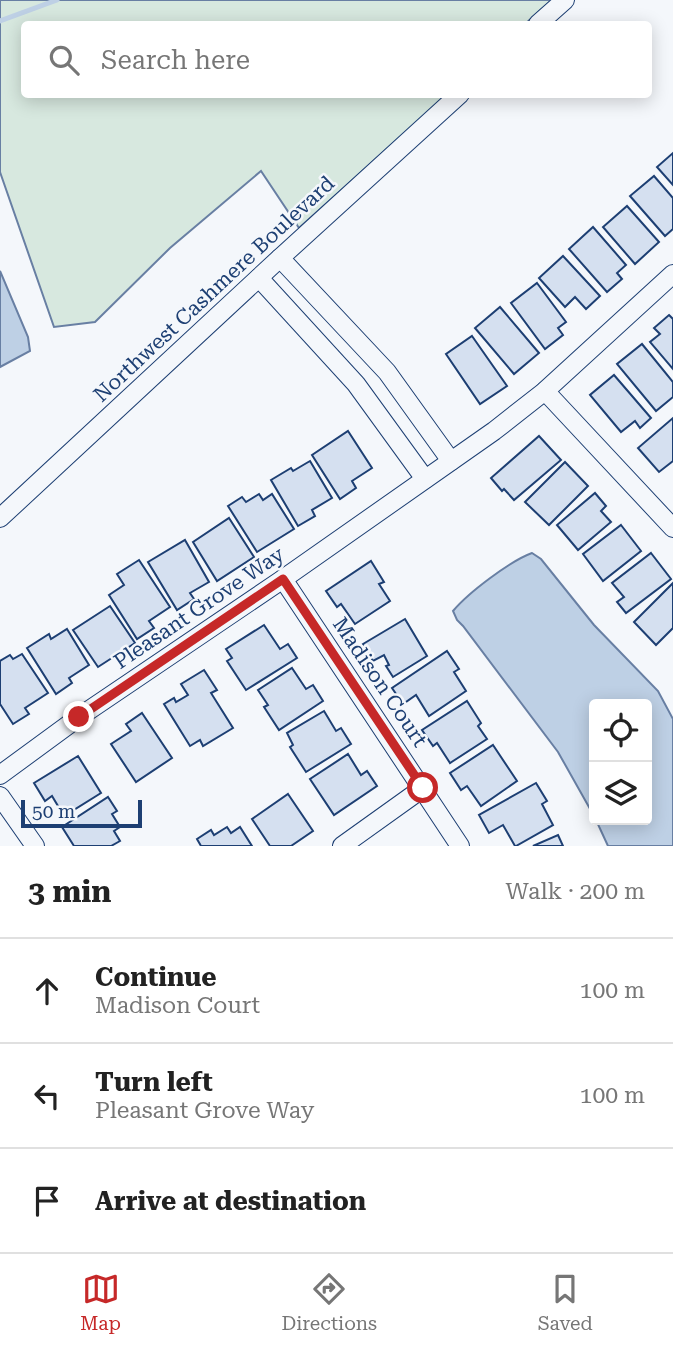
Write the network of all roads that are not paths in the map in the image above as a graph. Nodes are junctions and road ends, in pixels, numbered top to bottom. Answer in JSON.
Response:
{"nodes":[{"id":1,"x":565,"y":0,"type":"edge"},
{"id":2,"x":541,"y":21,"type":"edge"},
{"id":3,"x":456,"y":98,"type":"edge"},
{"id":4,"x":280,"y":258,"type":"junction"},
{"id":5,"x":673,"y":274,"type":"edge"},
{"id":6,"x":258,"y":278,"type":"junction"},
{"id":7,"x":357,"y":339,"type":"junction"},
{"id":8,"x":335,"y":361,"type":"junction"},
{"id":9,"x":545,"y":390,"type":"junction"},
{"id":10,"x":451,"y":461,"type":"junction"},
{"id":11,"x":425,"y":479,"type":"junction"},
{"id":12,"x":0,"y":518,"type":"edge"},
{"id":13,"x":673,"y":528,"type":"edge"},
{"id":14,"x":283,"y":579,"type":"junction"},
{"id":15,"x":0,"y":775,"type":"edge"},
{"id":16,"x":423,"y":788,"type":"junction"},
{"id":17,"x":0,"y":796,"type":"edge"},
{"id":18,"x":35,"y":846,"type":"edge"},
{"id":19,"x":342,"y":846,"type":"edge"},
{"id":20,"x":460,"y":846,"type":"edge"}],
"edges":[{"from":1,"to":2,"type":"street"},
{"from":3,"to":4,"type":"street","name":"Northwest Cashmere Boulevard"},
{"from":4,"to":6,"type":"street","name":"Northwest Cashmere Boulevard"},
{"from":4,"to":7,"type":"street"},
{"from":5,"to":9,"type":"street","name":"Pleasant Grove Way"},
{"from":6,"to":8,"type":"street"},
{"from":6,"to":12,"type":"street","name":"Northwest Cashmere Boulevard"},
{"from":7,"to":8,"type":"street"},
{"from":7,"to":10,"type":"street"},
{"from":8,"to":11,"type":"street"},
{"from":9,"to":10,"type":"street","name":"Pleasant Grove Way"},
{"from":9,"to":13,"type":"street"},
{"from":10,"to":11,"type":"street","name":"Pleasant Grove Way"},
{"from":11,"to":14,"type":"street","name":"Pleasant Grove Way"},
{"from":14,"to":15,"type":"street","name":"Pleasant Grove Way"},
{"from":14,"to":16,"type":"street","name":"Madison Court"},
{"from":16,"to":19,"type":"street"},
{"from":16,"to":20,"type":"street","name":"Madison Court"},
{"from":17,"to":18,"type":"street"}]}
